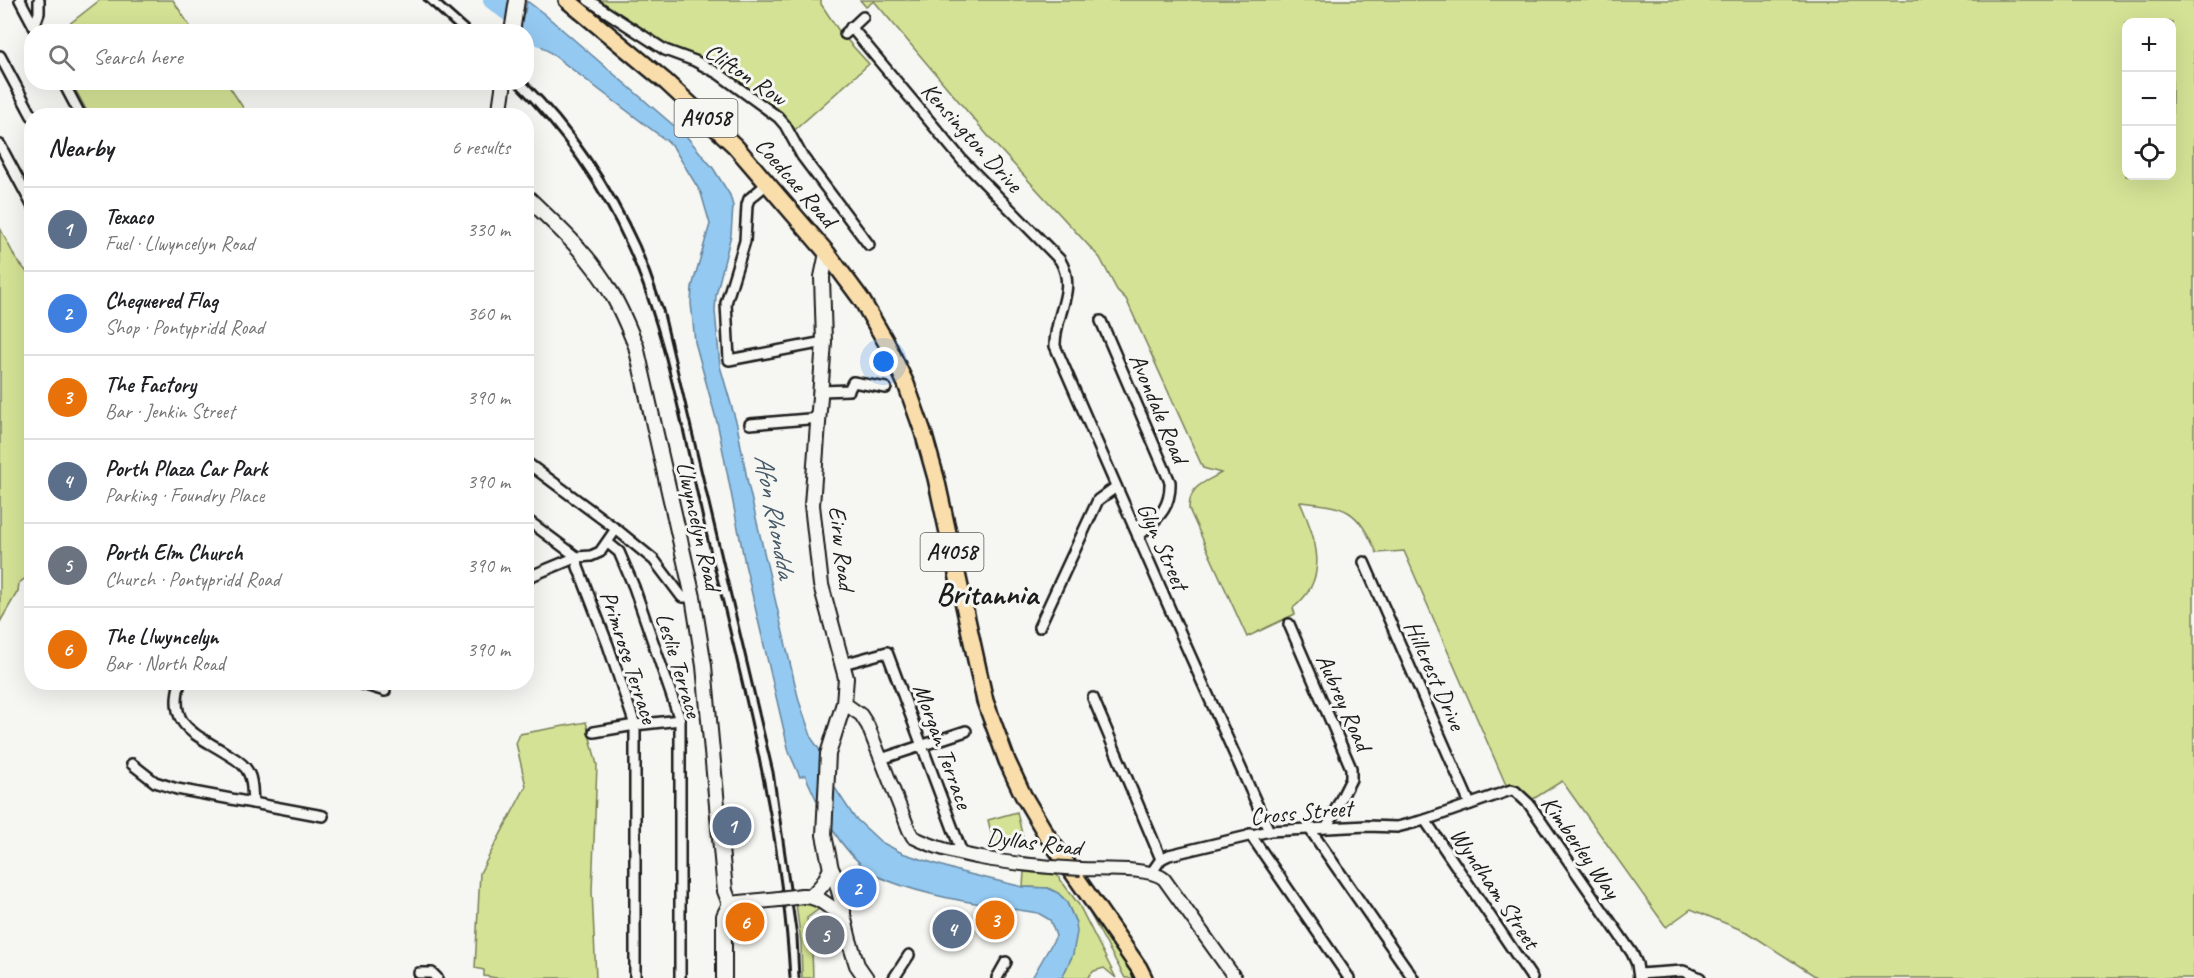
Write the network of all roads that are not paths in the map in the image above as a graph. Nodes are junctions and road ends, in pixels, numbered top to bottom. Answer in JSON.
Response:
{"nodes":[{"id":1,"x":20,"y":0,"type":"edge"},
{"id":2,"x":39,"y":0,"type":"edge"},
{"id":3,"x":517,"y":0,"type":"edge"},
{"id":4,"x":567,"y":0,"type":"edge"},
{"id":5,"x":588,"y":0,"type":"edge"},
{"id":6,"x":863,"y":17,"type":"dead end"},
{"id":7,"x":32,"y":24,"type":"edge"},
{"id":8,"x":36,"y":24,"type":"edge"},
{"id":9,"x":513,"y":24,"type":"edge"},
{"id":10,"x":0,"y":56,"type":"edge"},
{"id":11,"x":67,"y":90,"type":"edge"},
{"id":12,"x":503,"y":90,"type":"edge"},
{"id":13,"x":28,"y":108,"type":"edge"},
{"id":14,"x":77,"y":108,"type":"edge"},
{"id":15,"x":500,"y":108,"type":"edge"},
{"id":16,"x":0,"y":145,"type":"edge"},
{"id":17,"x":767,"y":184,"type":"junction"},
{"id":18,"x":24,"y":189,"type":"edge"},
{"id":19,"x":534,"y":204,"type":"edge"},
{"id":20,"x":869,"y":245,"type":"dead end"},
{"id":21,"x":827,"y":253,"type":"junction"},
{"id":22,"x":1066,"y":271,"type":"joint"},
{"id":23,"x":1101,"y":321,"type":"dead end"},
{"id":24,"x":824,"y":342,"type":"junction"},
{"id":25,"x":886,"y":388,"type":"dead end"},
{"id":26,"x":822,"y":392,"type":"junction"},
{"id":27,"x":820,"y":418,"type":"junction"},
{"id":28,"x":750,"y":424,"type":"dead end"},
{"id":29,"x":534,"y":468,"type":"edge"},
{"id":30,"x":1116,"y":487,"type":"junction"},
{"id":31,"x":534,"y":525,"type":"edge"},
{"id":32,"x":616,"y":529,"type":"junction"},
{"id":33,"x":1138,"y":537,"type":"junction"},
{"id":34,"x":608,"y":543,"type":"junction"},
{"id":35,"x":576,"y":557,"type":"junction"},
{"id":36,"x":1364,"y":562,"type":"dead end"},
{"id":37,"x":534,"y":575,"type":"edge"},
{"id":38,"x":693,"y":597,"type":"junction"},
{"id":39,"x":1289,"y":624,"type":"dead end"},
{"id":40,"x":1039,"y":627,"type":"dead end"},
{"id":41,"x":843,"y":664,"type":"junction"},
{"id":42,"x":178,"y":690,"type":"edge"},
{"id":43,"x":382,"y":690,"type":"edge"},
{"id":44,"x":385,"y":691,"type":"dead end"},
{"id":45,"x":1093,"y":698,"type":"dead end"},
{"id":46,"x":844,"y":703,"type":"junction"},
{"id":47,"x":680,"y":720,"type":"junction"},
{"id":48,"x":635,"y":725,"type":"junction"},
{"id":49,"x":966,"y":731,"type":"dead end"},
{"id":50,"x":594,"y":732,"type":"dead end"},
{"id":51,"x":922,"y":745,"type":"junction"},
{"id":52,"x":881,"y":759,"type":"junction"},
{"id":53,"x":132,"y":764,"type":"dead end"},
{"id":54,"x":253,"y":802,"type":"junction"},
{"id":55,"x":1470,"y":804,"type":"junction"},
{"id":56,"x":323,"y":816,"type":"dead end"},
{"id":57,"x":1425,"y":820,"type":"junction"},
{"id":58,"x":1328,"y":827,"type":"junction"},
{"id":59,"x":1309,"y":828,"type":"junction"},
{"id":60,"x":1269,"y":831,"type":"junction"},
{"id":61,"x":1250,"y":834,"type":"junction"},
{"id":62,"x":962,"y":853,"type":"junction"},
{"id":63,"x":1161,"y":860,"type":"junction"},
{"id":64,"x":831,"y":869,"type":"junction"},
{"id":65,"x":1152,"y":872,"type":"junction"},
{"id":66,"x":807,"y":896,"type":"junction"},
{"id":67,"x":730,"y":904,"type":"junction"},
{"id":68,"x":843,"y":915,"type":"junction"},
{"id":69,"x":909,"y":956,"type":"dead end"},
{"id":70,"x":1006,"y":962,"type":"dead end"},
{"id":71,"x":420,"y":973,"type":"dead end"},
{"id":72,"x":1639,"y":976,"type":"edge"},
{"id":73,"x":437,"y":978,"type":"edge"},
{"id":74,"x":635,"y":978,"type":"edge"},
{"id":75,"x":680,"y":978,"type":"edge"},
{"id":76,"x":724,"y":978,"type":"edge"},
{"id":77,"x":866,"y":978,"type":"edge"},
{"id":78,"x":894,"y":978,"type":"edge"},
{"id":79,"x":997,"y":978,"type":"edge"},
{"id":80,"x":1144,"y":978,"type":"edge"},
{"id":81,"x":1235,"y":978,"type":"edge"},
{"id":82,"x":1349,"y":978,"type":"edge"},
{"id":83,"x":1413,"y":978,"type":"edge"},
{"id":84,"x":1532,"y":978,"type":"edge"},
{"id":85,"x":1700,"y":978,"type":"edge"}],
"edges":[{"from":1,"to":7,"type":"street"},
{"from":2,"to":8,"type":"street"},
{"from":3,"to":9,"type":"main road"},
{"from":4,"to":17,"type":"main road","name":"Coedcae Road","number":"A4058"},
{"from":5,"to":20,"type":"street","name":"Clifton Row"},
{"from":6,"to":22,"type":"street","name":"Kensington Drive"},
{"from":10,"to":13,"type":"street"},
{"from":11,"to":14,"type":"street"},
{"from":12,"to":15,"type":"main road"},
{"from":16,"to":18,"type":"street"},
{"from":17,"to":21,"type":"main road","name":"Coedcae Road","number":"A4058"},
{"from":17,"to":24,"type":"street"},
{"from":19,"to":38,"type":"main road","name":"Llwyncelyn Road"},
{"from":21,"to":24,"type":"main road","name":"Eirw Road"},
{"from":21,"to":80,"type":"main road","number":"A4058"},
{"from":22,"to":30,"type":"street","name":"Glyn Street"},
{"from":23,"to":33,"type":"street","name":"Avondale Road"},
{"from":24,"to":26,"type":"main road","name":"Eirw Road"},
{"from":25,"to":26,"type":"street"},
{"from":26,"to":27,"type":"main road","name":"Eirw Road"},
{"from":27,"to":28,"type":"street"},
{"from":27,"to":41,"type":"main road","name":"Eirw Road"},
{"from":29,"to":32,"type":"street"},
{"from":30,"to":33,"type":"street","name":"Glyn Street"},
{"from":30,"to":40,"type":"street"},
{"from":31,"to":35,"type":"street"},
{"from":32,"to":34,"type":"street"},
{"from":32,"to":38,"type":"street"},
{"from":33,"to":60,"type":"street","name":"Glyn Street"},
{"from":34,"to":35,"type":"street"},
{"from":34,"to":47,"type":"street","name":"Leslie Terrace"},
{"from":35,"to":37,"type":"street"},
{"from":35,"to":48,"type":"street","name":"Primrose Terrace"},
{"from":36,"to":55,"type":"street","name":"Hillcrest Drive"},
{"from":38,"to":67,"type":"main road","name":"Llwyncelyn Road"},
{"from":39,"to":58,"type":"street","name":"Aubrey Road"},
{"from":41,"to":46,"type":"main road","name":"Eirw Road"},
{"from":41,"to":51,"type":"street","name":"Morgan Terrace"},
{"from":42,"to":54,"type":"street"},
{"from":43,"to":44,"type":"street"},
{"from":45,"to":63,"type":"street"},
{"from":46,"to":52,"type":"street"},
{"from":46,"to":64,"type":"main road","name":"Eirw Road"},
{"from":47,"to":48,"type":"street"},
{"from":47,"to":75,"type":"street","name":"Leslie Terrace"},
{"from":48,"to":50,"type":"street"},
{"from":48,"to":74,"type":"street","name":"Primrose Terrace"},
{"from":49,"to":51,"type":"street"},
{"from":51,"to":52,"type":"street"},
{"from":51,"to":62,"type":"street","name":"Morgan Terrace"},
{"from":52,"to":62,"type":"street","name":"Dyllas Road"},
{"from":53,"to":54,"type":"street"},
{"from":54,"to":56,"type":"street"},
{"from":55,"to":57,"type":"street","name":"Kimberley Way"},
{"from":55,"to":72,"type":"street","name":"Kimberley Way"},
{"from":57,"to":58,"type":"street","name":"Cross Street"},
{"from":57,"to":84,"type":"street","name":"Wyndham Street"},
{"from":58,"to":59,"type":"street","name":"Cross Street"},
{"from":59,"to":60,"type":"street","name":"Cross Street"},
{"from":59,"to":83,"type":"street"},
{"from":60,"to":61,"type":"street","name":"Cross Street"},
{"from":61,"to":63,"type":"street","name":"Cross Street"},
{"from":61,"to":82,"type":"street"},
{"from":62,"to":65,"type":"street","name":"Dyllas Road","bridge":true},
{"from":63,"to":65,"type":"street"},
{"from":64,"to":66,"type":"main road"},
{"from":64,"to":68,"type":"main road","name":"Eirw Road"},
{"from":65,"to":81,"type":"street"},
{"from":66,"to":67,"type":"main road","bridge":true},
{"from":66,"to":68,"type":"main road"},
{"from":67,"to":76,"type":"main road"},
{"from":68,"to":77,"type":"main road","name":"Eirw Road"},
{"from":69,"to":78,"type":"street"},
{"from":70,"to":79,"type":"street"},
{"from":71,"to":73,"type":"street"},
{"from":72,"to":85,"type":"street"}]}
